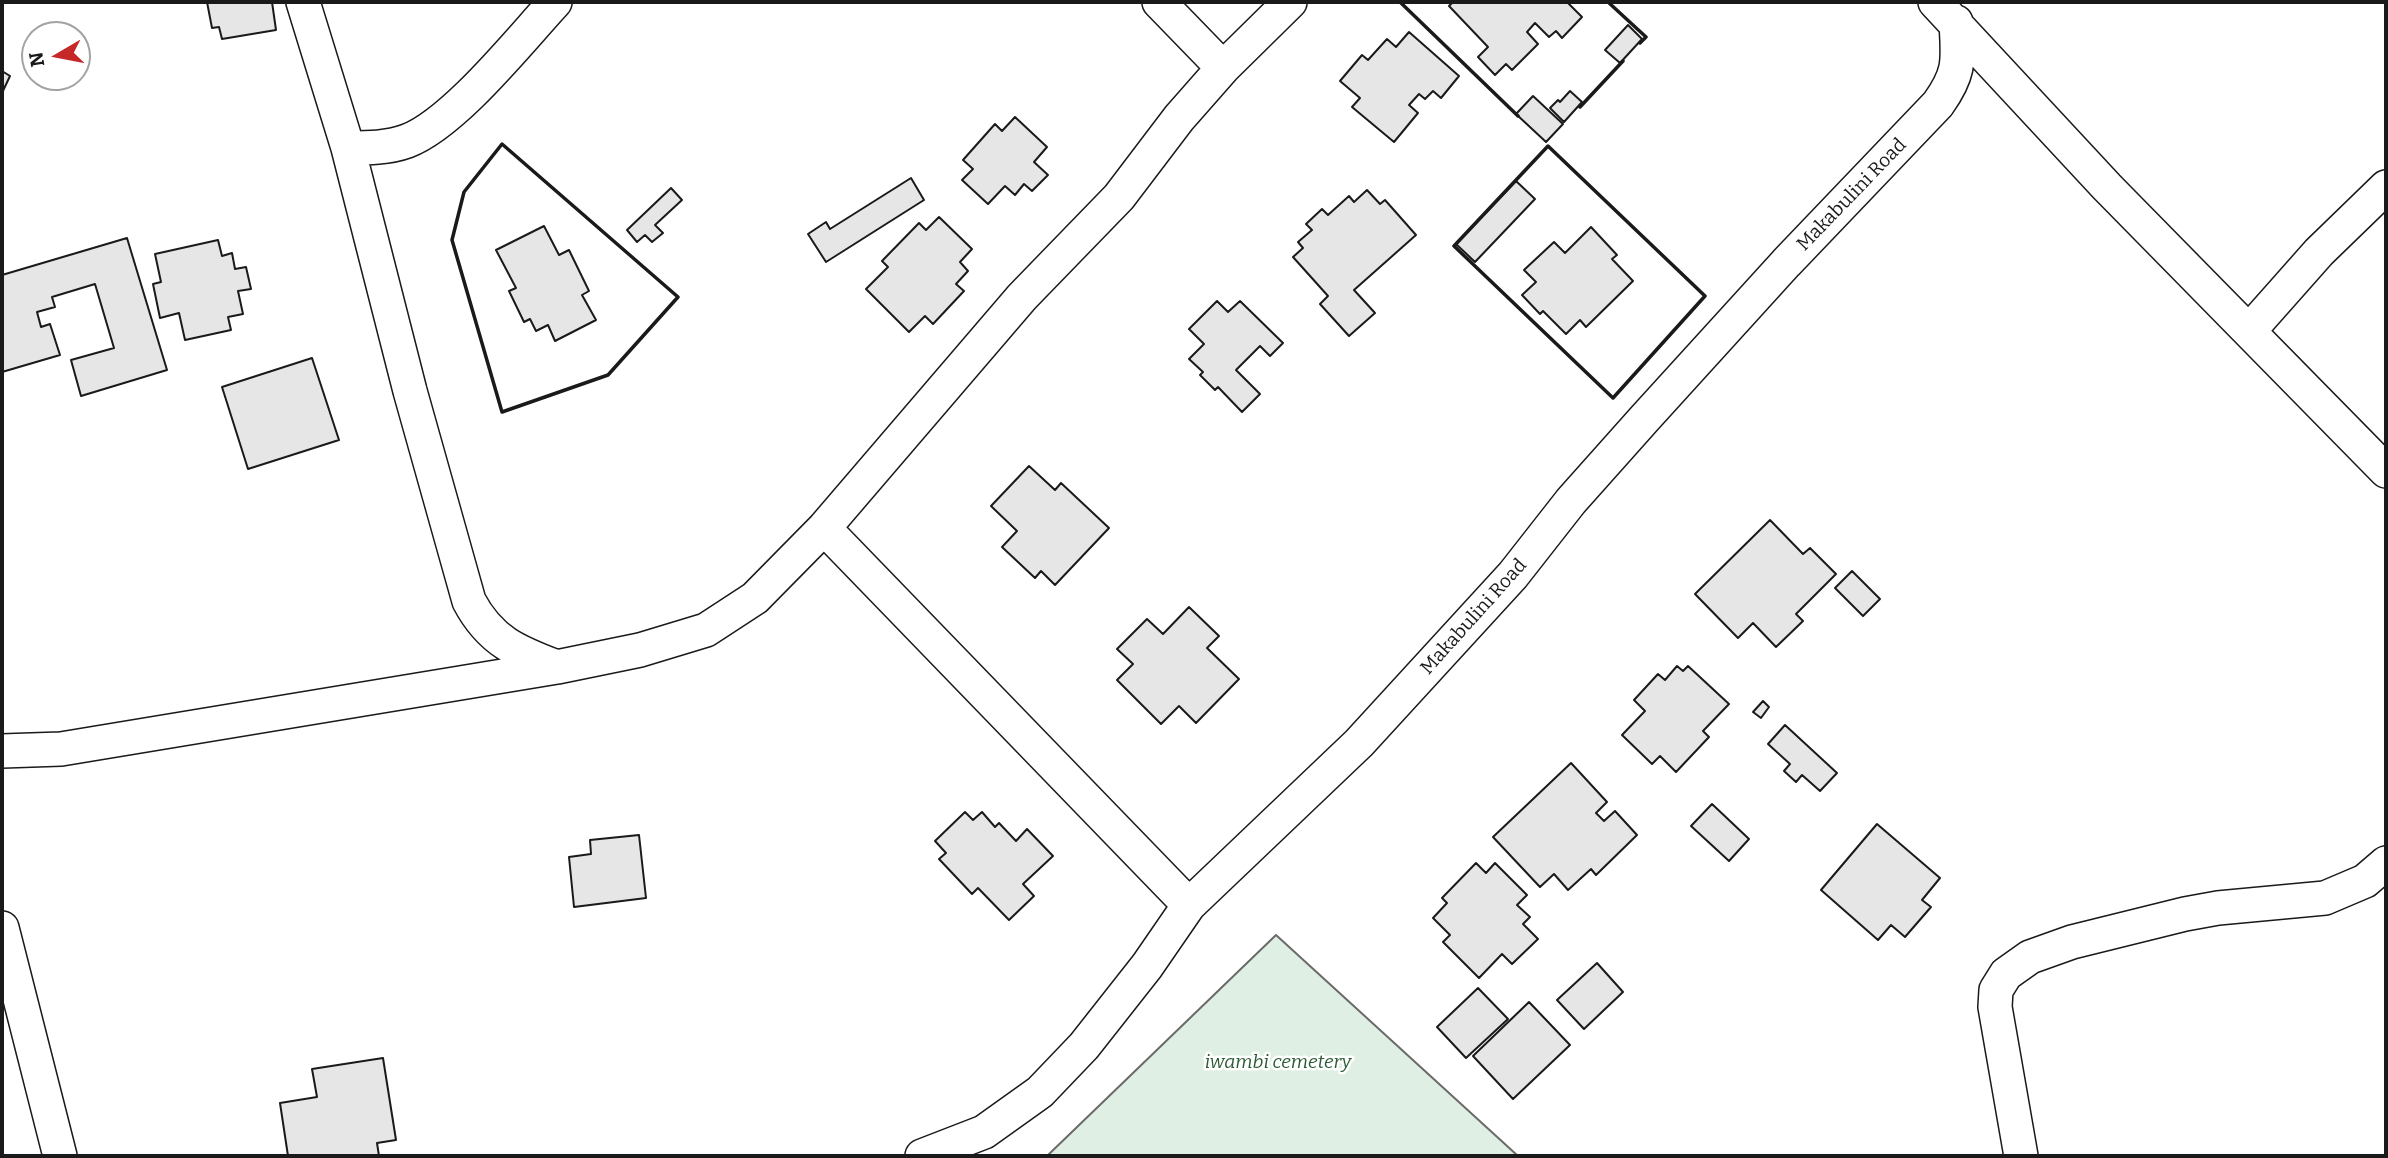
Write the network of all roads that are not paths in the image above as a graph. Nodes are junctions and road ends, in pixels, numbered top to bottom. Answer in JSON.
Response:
{"nodes":[{"id":1,"x":303,"y":2,"type":"edge"},
{"id":2,"x":555,"y":2,"type":"edge"},
{"id":3,"x":1159,"y":2,"type":"edge"},
{"id":4,"x":1290,"y":2,"type":"edge"},
{"id":5,"x":1945,"y":12,"type":"edge"},
{"id":6,"x":1223,"y":68,"type":"junction"},
{"id":7,"x":348,"y":148,"type":"junction"},
{"id":8,"x":2386,"y":187,"type":"edge"},
{"id":9,"x":2249,"y":331,"type":"junction"},
{"id":10,"x":2386,"y":471,"type":"edge"},
{"id":11,"x":824,"y":528,"type":"junction"},
{"id":12,"x":557,"y":667,"type":"junction"},
{"id":13,"x":2,"y":751,"type":"edge"},
{"id":14,"x":2386,"y":863,"type":"edge"},
{"id":15,"x":1189,"y":905,"type":"junction"},
{"id":16,"x":2,"y":928,"type":"edge"},
{"id":17,"x":60,"y":1156,"type":"edge"},
{"id":18,"x":922,"y":1156,"type":"edge"},
{"id":19,"x":2021,"y":1156,"type":"edge"}],
"edges":[{"from":1,"to":7,"type":"street"},
{"from":2,"to":7,"type":"street"},
{"from":3,"to":6,"type":"street"},
{"from":4,"to":6,"type":"street"},
{"from":5,"to":9,"type":"street"},
{"from":5,"to":15,"type":"street","name":"Makabulini Road"},
{"from":6,"to":11,"type":"street"},
{"from":7,"to":12,"type":"street"},
{"from":8,"to":9,"type":"street"},
{"from":9,"to":10,"type":"street"},
{"from":11,"to":12,"type":"street"},
{"from":11,"to":15,"type":"street"},
{"from":12,"to":13,"type":"street"},
{"from":14,"to":19,"type":"street"},
{"from":15,"to":18,"type":"street","name":"Makabulini Road"},
{"from":16,"to":17,"type":"street"}]}
